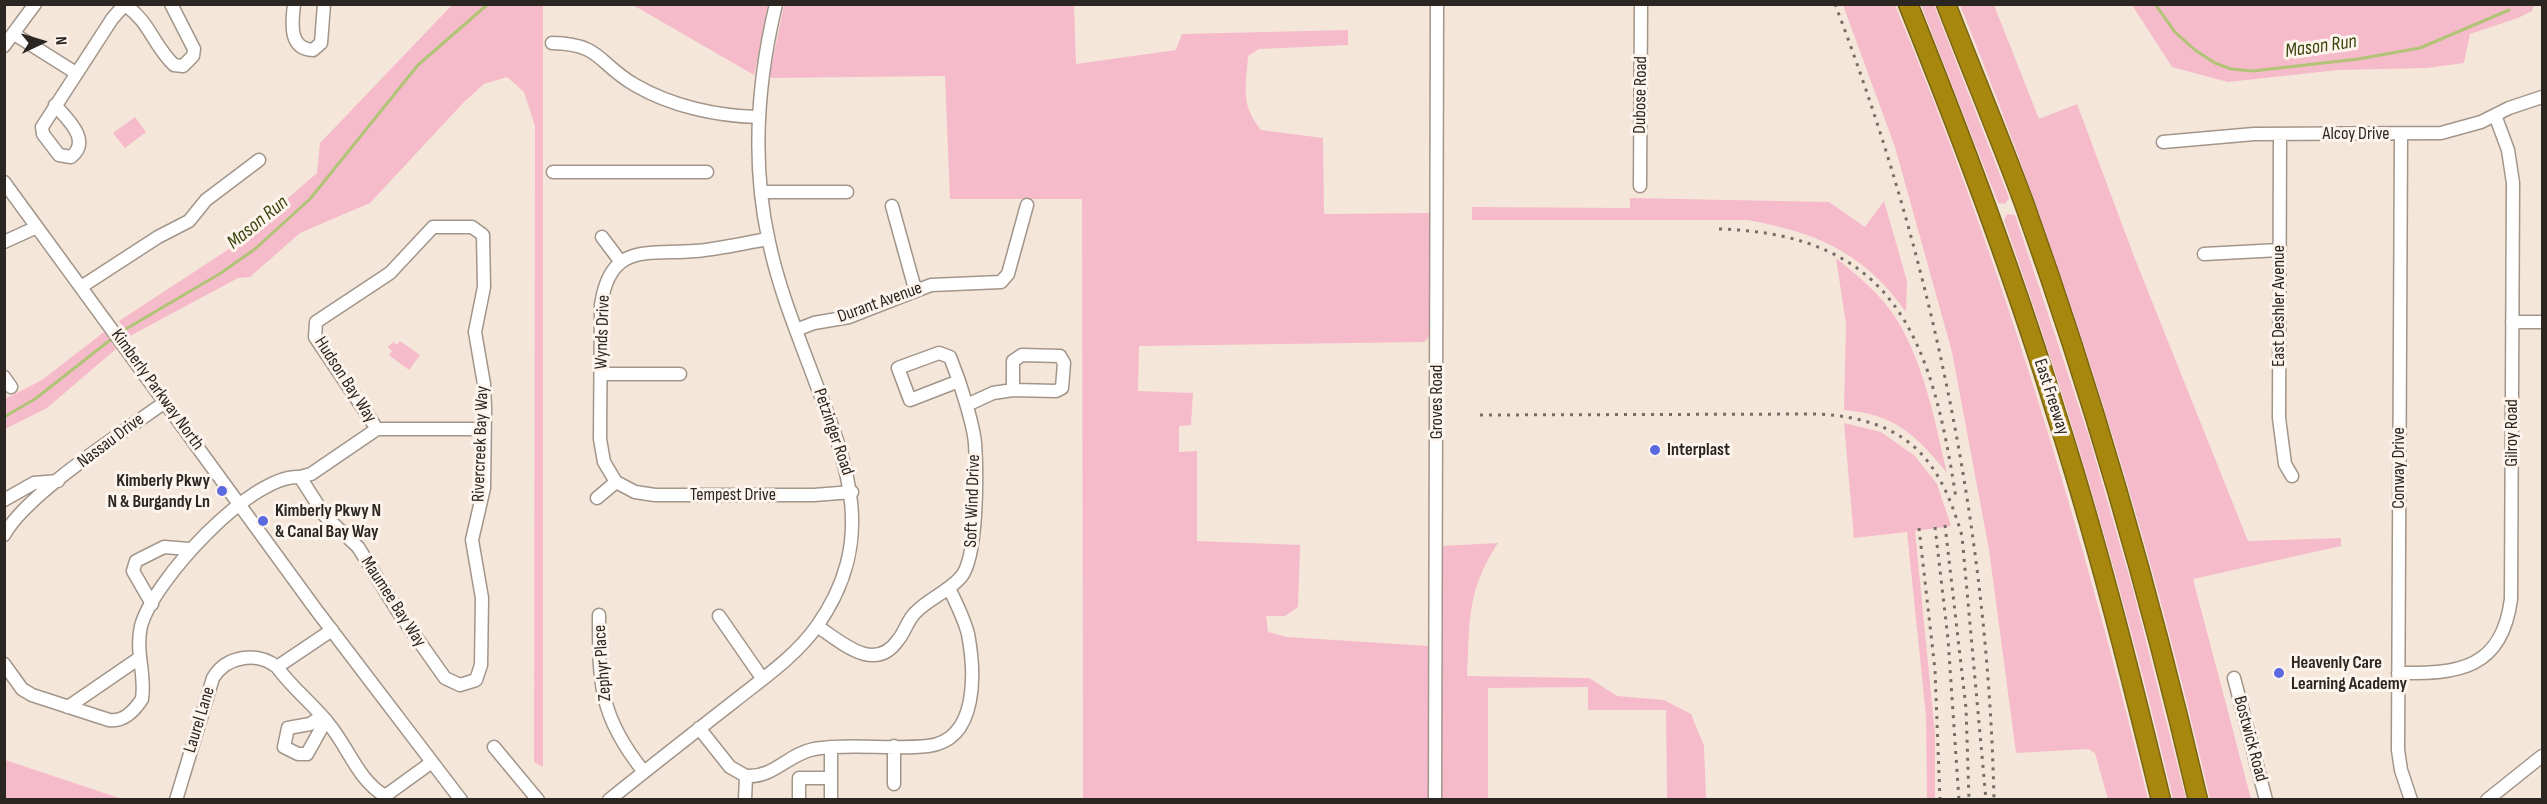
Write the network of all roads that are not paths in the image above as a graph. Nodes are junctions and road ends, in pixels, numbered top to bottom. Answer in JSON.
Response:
{"nodes":[{"id":1,"x":35,"y":4,"type":"edge"},
{"id":2,"x":125,"y":4,"type":"edge"},
{"id":3,"x":171,"y":4,"type":"edge"},
{"id":4,"x":294,"y":4,"type":"edge"},
{"id":5,"x":324,"y":4,"type":"edge"},
{"id":6,"x":776,"y":4,"type":"edge"},
{"id":7,"x":1437,"y":4,"type":"edge"},
{"id":8,"x":1641,"y":4,"type":"edge"},
{"id":9,"x":1908,"y":4,"type":"edge"},
{"id":10,"x":1946,"y":4,"type":"edge"},
{"id":11,"x":14,"y":34,"type":"junction"},
{"id":12,"x":552,"y":43,"type":"dead end"},
{"id":13,"x":4,"y":46,"type":"edge"},
{"id":14,"x":76,"y":74,"type":"junction"},
{"id":15,"x":2542,"y":97,"type":"edge"},
{"id":16,"x":54,"y":105,"type":"dead end"},
{"id":17,"x":2495,"y":116,"type":"junction"},
{"id":18,"x":758,"y":117,"type":"junction"},
{"id":19,"x":2280,"y":134,"type":"junction"},
{"id":20,"x":2401,"y":135,"type":"junction"},
{"id":21,"x":2163,"y":142,"type":"dead end"},
{"id":22,"x":259,"y":160,"type":"dead end"},
{"id":23,"x":553,"y":172,"type":"dead end"},
{"id":24,"x":707,"y":172,"type":"dead end"},
{"id":25,"x":4,"y":182,"type":"edge"},
{"id":26,"x":1640,"y":186,"type":"dead end"},
{"id":27,"x":761,"y":192,"type":"junction"},
{"id":28,"x":847,"y":192,"type":"dead end"},
{"id":29,"x":1027,"y":205,"type":"dead end"},
{"id":30,"x":892,"y":206,"type":"dead end"},
{"id":31,"x":37,"y":227,"type":"junction"},
{"id":32,"x":483,"y":235,"type":"joint"},
{"id":33,"x":602,"y":237,"type":"dead end"},
{"id":34,"x":768,"y":238,"type":"junction"},
{"id":35,"x":4,"y":242,"type":"edge"},
{"id":36,"x":2279,"y":250,"type":"junction"},
{"id":37,"x":2205,"y":254,"type":"dead end"},
{"id":38,"x":620,"y":261,"type":"junction"},
{"id":39,"x":81,"y":287,"type":"junction"},
{"id":40,"x":915,"y":289,"type":"junction"},
{"id":41,"x":2512,"y":322,"type":"junction"},
{"id":42,"x":2542,"y":322,"type":"edge"},
{"id":43,"x":796,"y":330,"type":"junction"},
{"id":44,"x":601,"y":374,"type":"junction"},
{"id":45,"x":680,"y":374,"type":"dead end"},
{"id":46,"x":959,"y":381,"type":"junction"},
{"id":47,"x":1013,"y":390,"type":"junction"},
{"id":48,"x":165,"y":402,"type":"junction"},
{"id":49,"x":967,"y":405,"type":"junction"},
{"id":50,"x":377,"y":429,"type":"junction"},
{"id":51,"x":484,"y":429,"type":"junction"},
{"id":52,"x":2292,"y":476,"type":"dead end"},
{"id":53,"x":300,"y":477,"type":"junction"},
{"id":54,"x":58,"y":481,"type":"junction"},
{"id":55,"x":616,"y":482,"type":"junction"},
{"id":56,"x":852,"y":492,"type":"junction"},
{"id":57,"x":597,"y":498,"type":"dead end"},
{"id":58,"x":4,"y":500,"type":"edge"},
{"id":59,"x":240,"y":505,"type":"junction"},
{"id":60,"x":4,"y":535,"type":"edge"},
{"id":61,"x":189,"y":549,"type":"junction"},
{"id":62,"x":949,"y":588,"type":"junction"},
{"id":63,"x":153,"y":604,"type":"junction"},
{"id":64,"x":599,"y":615,"type":"dead end"},
{"id":65,"x":719,"y":616,"type":"dead end"},
{"id":66,"x":817,"y":626,"type":"junction"},
{"id":67,"x":332,"y":630,"type":"junction"},
{"id":68,"x":138,"y":659,"type":"junction"},
{"id":69,"x":4,"y":664,"type":"edge"},
{"id":70,"x":277,"y":667,"type":"junction"},
{"id":71,"x":2398,"y":673,"type":"junction"},
{"id":72,"x":762,"y":678,"type":"junction"},
{"id":73,"x":2235,"y":678,"type":"dead end"},
{"id":74,"x":470,"y":684,"type":"joint"},
{"id":75,"x":69,"y":707,"type":"junction"},
{"id":76,"x":699,"y":728,"type":"junction"},
{"id":77,"x":894,"y":746,"type":"junction"},
{"id":78,"x":494,"y":747,"type":"dead end"},
{"id":79,"x":831,"y":747,"type":"junction"},
{"id":80,"x":2542,"y":756,"type":"edge"},
{"id":81,"x":432,"y":762,"type":"junction"},
{"id":82,"x":644,"y":772,"type":"junction"},
{"id":83,"x":746,"y":776,"type":"junction"},
{"id":84,"x":831,"y":778,"type":"junction"},
{"id":85,"x":894,"y":784,"type":"dead end"},
{"id":86,"x":385,"y":798,"type":"edge"},
{"id":87,"x":176,"y":800,"type":"edge"},
{"id":88,"x":461,"y":800,"type":"edge"},
{"id":89,"x":538,"y":800,"type":"edge"},
{"id":90,"x":609,"y":800,"type":"edge"},
{"id":91,"x":745,"y":800,"type":"edge"},
{"id":92,"x":799,"y":800,"type":"edge"},
{"id":93,"x":831,"y":800,"type":"edge"},
{"id":94,"x":1435,"y":800,"type":"edge"},
{"id":95,"x":2161,"y":800,"type":"edge"},
{"id":96,"x":2198,"y":800,"type":"edge"},
{"id":97,"x":2266,"y":800,"type":"edge"},
{"id":98,"x":2411,"y":800,"type":"edge"},
{"id":99,"x":2487,"y":800,"type":"edge"}],
"edges":[{"from":1,"to":11,"type":"street"},
{"from":2,"to":3,"type":"street"},
{"from":2,"to":14,"type":"street"},
{"from":4,"to":5,"type":"street"},
{"from":6,"to":18,"type":"street","name":"Petzinger Road"},
{"from":7,"to":94,"type":"street","name":"Groves Road"},
{"from":8,"to":26,"type":"street","name":"Dubose Road"},
{"from":9,"to":95,"type":"highway","name":"East Freeway"},
{"from":10,"to":96,"type":"highway","name":"East Freeway"},
{"from":11,"to":13,"type":"street"},
{"from":11,"to":14,"type":"street"},
{"from":12,"to":18,"type":"street"},
{"from":14,"to":16,"type":"street"},
{"from":15,"to":17,"type":"street","name":"Alcoy Drive"},
{"from":17,"to":20,"type":"street","name":"Alcoy Drive"},
{"from":17,"to":41,"type":"street","name":"Gilroy Road"},
{"from":18,"to":27,"type":"street","name":"Petzinger Road"},
{"from":19,"to":20,"type":"street","name":"Alcoy Drive"},
{"from":19,"to":21,"type":"street","name":"Alcoy Drive"},
{"from":19,"to":36,"type":"street","name":"East Deshler Avenue"},
{"from":20,"to":71,"type":"street","name":"Conway Drive"},
{"from":22,"to":39,"type":"street"},
{"from":23,"to":24,"type":"street"},
{"from":25,"to":31,"type":"street","name":"Kimberly Parkway North"},
{"from":27,"to":28,"type":"street"},
{"from":27,"to":34,"type":"street","name":"Petzinger Road"},
{"from":29,"to":40,"type":"street","name":"Durant Avenue"},
{"from":30,"to":40,"type":"street"},
{"from":31,"to":35,"type":"street"},
{"from":31,"to":39,"type":"street","name":"Kimberly Parkway North"},
{"from":32,"to":50,"type":"street","name":"Hudson Bay Way"},
{"from":32,"to":51,"type":"street","name":"Rivercreek Bay Way"},
{"from":33,"to":38,"type":"street"},
{"from":34,"to":38,"type":"street"},
{"from":34,"to":43,"type":"street","name":"Petzinger Road"},
{"from":36,"to":37,"type":"street"},
{"from":36,"to":52,"type":"street","name":"East Deshler Avenue"},
{"from":38,"to":44,"type":"street","name":"Wynds Drive"},
{"from":39,"to":48,"type":"street","name":"Kimberly Parkway North"},
{"from":40,"to":43,"type":"street","name":"Durant Avenue"},
{"from":41,"to":42,"type":"street"},
{"from":41,"to":71,"type":"street","name":"Gilroy Road"},
{"from":43,"to":56,"type":"street","name":"Petzinger Road"},
{"from":44,"to":45,"type":"street"},
{"from":44,"to":55,"type":"street","name":"Wynds Drive"},
{"from":46,"to":46,"type":"street","name":"Soft Wind Drive"},
{"from":46,"to":49,"type":"street","name":"Soft Wind Drive"},
{"from":47,"to":47,"type":"street"},
{"from":47,"to":49,"type":"street"},
{"from":48,"to":54,"type":"street","name":"Nassau Drive"},
{"from":48,"to":59,"type":"street","name":"Kimberly Parkway North"},
{"from":49,"to":62,"type":"street","name":"Soft Wind Drive"},
{"from":50,"to":51,"type":"street"},
{"from":50,"to":53,"type":"street"},
{"from":51,"to":74,"type":"street","name":"Rivercreek Bay Way"},
{"from":53,"to":59,"type":"street"},
{"from":53,"to":74,"type":"street","name":"Maumee Bay Way"},
{"from":54,"to":58,"type":"street","name":"Nassau Drive"},
{"from":54,"to":60,"type":"street","name":"Nassau Drive"},
{"from":55,"to":56,"type":"street","name":"Tempest Drive"},
{"from":55,"to":57,"type":"street"},
{"from":56,"to":66,"type":"street","name":"Petzinger Road"},
{"from":59,"to":61,"type":"street"},
{"from":59,"to":67,"type":"street","name":"Kimberly Parkway North"},
{"from":61,"to":63,"type":"street"},
{"from":61,"to":63,"type":"street"},
{"from":62,"to":66,"type":"street","name":"Soft Wind Drive"},
{"from":62,"to":77,"type":"street"},
{"from":63,"to":68,"type":"street"},
{"from":64,"to":82,"type":"street","name":"Zephyr Place"},
{"from":65,"to":72,"type":"street"},
{"from":66,"to":72,"type":"street","name":"Petzinger Road"},
{"from":67,"to":70,"type":"street"},
{"from":67,"to":81,"type":"street","name":"Kimberly Parkway North"},
{"from":68,"to":75,"type":"street"},
{"from":68,"to":75,"type":"street"},
{"from":69,"to":75,"type":"street"},
{"from":70,"to":86,"type":"street","name":"Laurel Lane"},
{"from":70,"to":87,"type":"street","name":"Laurel Lane"},
{"from":71,"to":98,"type":"street","name":"Conway Drive"},
{"from":72,"to":76,"type":"street","name":"Petzinger Road"},
{"from":73,"to":97,"type":"street","name":"Bostwick Road"},
{"from":76,"to":82,"type":"street","name":"Petzinger Road"},
{"from":76,"to":83,"type":"street"},
{"from":77,"to":79,"type":"street"},
{"from":77,"to":85,"type":"street"},
{"from":78,"to":89,"type":"street"},
{"from":79,"to":83,"type":"street"},
{"from":79,"to":84,"type":"street"},
{"from":80,"to":99,"type":"street"},
{"from":81,"to":86,"type":"street","name":"Laurel Lane"},
{"from":81,"to":88,"type":"street","name":"Kimberly Parkway North"},
{"from":82,"to":90,"type":"street","name":"Petzinger Road"},
{"from":83,"to":91,"type":"street"},
{"from":84,"to":92,"type":"street"},
{"from":84,"to":93,"type":"street"}]}
